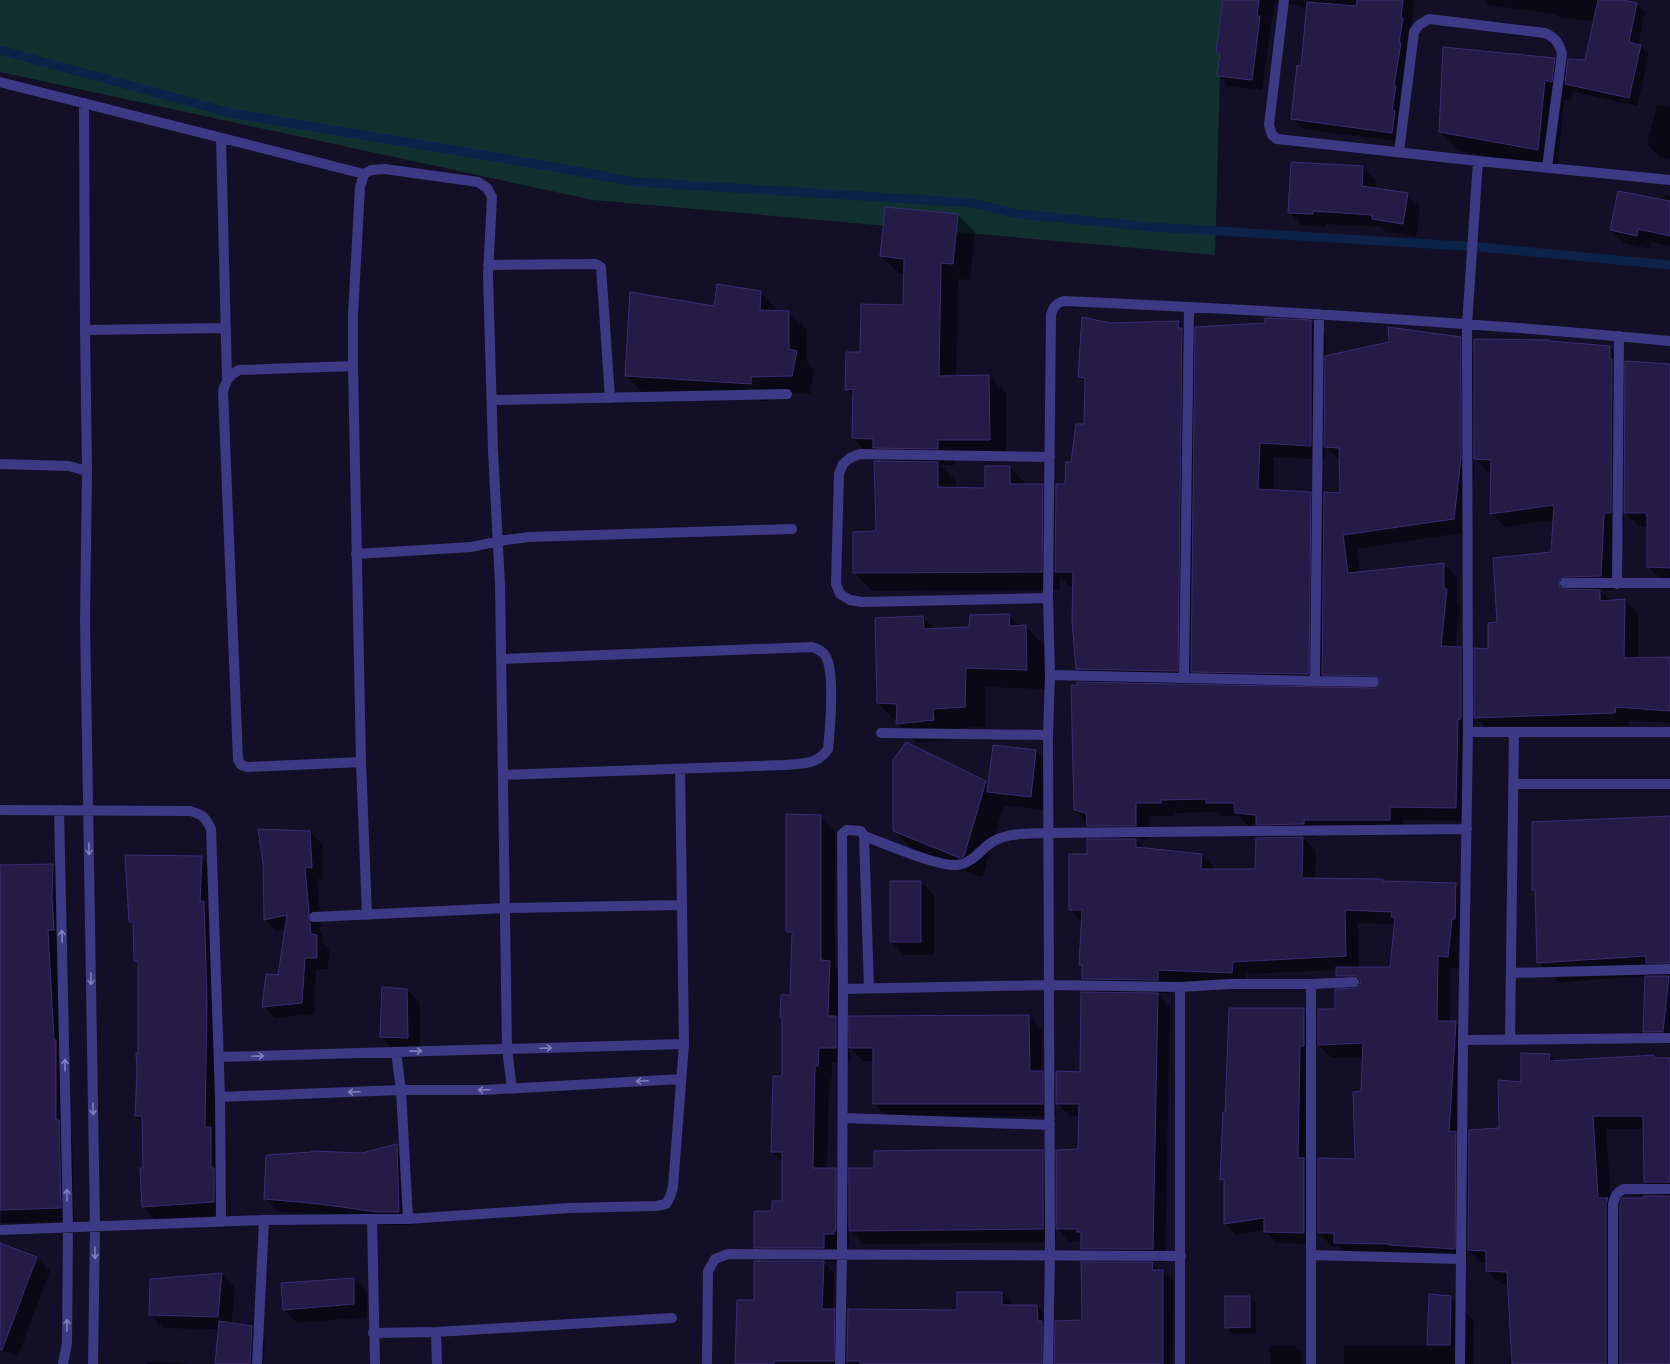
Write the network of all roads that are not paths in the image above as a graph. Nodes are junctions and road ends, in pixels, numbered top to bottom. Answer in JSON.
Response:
{"nodes":[{"id":1,"x":1284,"y":0,"type":"edge"},
{"id":2,"x":0,"y":82,"type":"edge"},
{"id":3,"x":84,"y":103,"type":"junction"},
{"id":4,"x":221,"y":138,"type":"junction"},
{"id":5,"x":1399,"y":152,"type":"junction"},
{"id":6,"x":1478,"y":161,"type":"junction"},
{"id":7,"x":1547,"y":167,"type":"junction"},
{"id":8,"x":364,"y":174,"type":"junction"},
{"id":9,"x":1670,"y":180,"type":"edge"},
{"id":10,"x":488,"y":265,"type":"junction"},
{"id":11,"x":1189,"y":307,"type":"junction"},
{"id":12,"x":1319,"y":314,"type":"junction"},
{"id":13,"x":1467,"y":325,"type":"junction"},
{"id":14,"x":226,"y":328,"type":"junction"},
{"id":15,"x":84,"y":330,"type":"junction"},
{"id":16,"x":1620,"y":336,"type":"junction"},
{"id":17,"x":1670,"y":341,"type":"edge"},
{"id":18,"x":353,"y":366,"type":"junction"},
{"id":19,"x":227,"y":379,"type":"junction"},
{"id":20,"x":787,"y":394,"type":"dead end"},
{"id":21,"x":610,"y":398,"type":"junction"},
{"id":22,"x":492,"y":400,"type":"junction"},
{"id":23,"x":1050,"y":457,"type":"junction"},
{"id":24,"x":0,"y":464,"type":"edge"},
{"id":25,"x":87,"y":471,"type":"junction"},
{"id":26,"x":792,"y":529,"type":"dead end"},
{"id":27,"x":498,"y":541,"type":"junction"},
{"id":28,"x":356,"y":554,"type":"junction"},
{"id":29,"x":1565,"y":583,"type":"dead end"},
{"id":30,"x":1670,"y":583,"type":"edge"},
{"id":31,"x":1618,"y":584,"type":"junction"},
{"id":32,"x":1048,"y":598,"type":"junction"},
{"id":33,"x":501,"y":659,"type":"junction"},
{"id":34,"x":1050,"y":675,"type":"junction"},
{"id":35,"x":1184,"y":678,"type":"junction"},
{"id":36,"x":1315,"y":681,"type":"junction"},
{"id":37,"x":1374,"y":682,"type":"dead end"},
{"id":38,"x":1468,"y":732,"type":"junction"},
{"id":39,"x":1514,"y":732,"type":"junction"},
{"id":40,"x":1670,"y":732,"type":"edge"},
{"id":41,"x":881,"y":733,"type":"dead end"},
{"id":42,"x":1048,"y":735,"type":"junction"},
{"id":43,"x":361,"y":762,"type":"junction"},
{"id":44,"x":680,"y":768,"type":"junction"},
{"id":45,"x":503,"y":774,"type":"junction"},
{"id":46,"x":1513,"y":784,"type":"junction"},
{"id":47,"x":1670,"y":784,"type":"edge"},
{"id":48,"x":0,"y":810,"type":"edge"},
{"id":49,"x":59,"y":810,"type":"junction"},
{"id":50,"x":88,"y":810,"type":"junction"},
{"id":51,"x":1468,"y":829,"type":"junction"},
{"id":52,"x":1049,"y":833,"type":"junction"},
{"id":53,"x":864,"y":836,"type":"junction"},
{"id":54,"x":682,"y":905,"type":"junction"},
{"id":55,"x":505,"y":908,"type":"junction"},
{"id":56,"x":367,"y":915,"type":"junction"},
{"id":57,"x":314,"y":917,"type":"dead end"},
{"id":58,"x":1670,"y":969,"type":"edge"},
{"id":59,"x":1511,"y":973,"type":"junction"},
{"id":60,"x":1354,"y":982,"type":"dead end"},
{"id":61,"x":1311,"y":984,"type":"junction"},
{"id":62,"x":1049,"y":986,"type":"junction"},
{"id":63,"x":1180,"y":987,"type":"junction"},
{"id":64,"x":869,"y":988,"type":"junction"},
{"id":65,"x":843,"y":989,"type":"junction"},
{"id":66,"x":1670,"y":1038,"type":"edge"},
{"id":67,"x":1463,"y":1040,"type":"junction"},
{"id":68,"x":1510,"y":1040,"type":"junction"},
{"id":69,"x":684,"y":1044,"type":"junction"},
{"id":70,"x":507,"y":1049,"type":"junction"},
{"id":71,"x":396,"y":1052,"type":"junction"},
{"id":72,"x":219,"y":1057,"type":"junction"},
{"id":73,"x":681,"y":1079,"type":"junction"},
{"id":74,"x":512,"y":1088,"type":"junction"},
{"id":75,"x":401,"y":1090,"type":"junction"},
{"id":76,"x":220,"y":1097,"type":"junction"},
{"id":77,"x":843,"y":1118,"type":"junction"},
{"id":78,"x":1050,"y":1125,"type":"junction"},
{"id":79,"x":1670,"y":1189,"type":"edge"},
{"id":80,"x":372,"y":1219,"type":"junction"},
{"id":81,"x":408,"y":1219,"type":"junction"},
{"id":82,"x":264,"y":1220,"type":"junction"},
{"id":83,"x":221,"y":1222,"type":"junction"},
{"id":84,"x":95,"y":1227,"type":"junction"},
{"id":85,"x":68,"y":1228,"type":"junction"},
{"id":86,"x":0,"y":1230,"type":"edge"},
{"id":87,"x":1311,"y":1254,"type":"junction"},
{"id":88,"x":1050,"y":1255,"type":"junction"},
{"id":89,"x":842,"y":1256,"type":"junction"},
{"id":90,"x":1181,"y":1256,"type":"junction"},
{"id":91,"x":1461,"y":1259,"type":"junction"},
{"id":92,"x":672,"y":1318,"type":"dead end"},
{"id":93,"x":436,"y":1332,"type":"junction"},
{"id":94,"x":374,"y":1333,"type":"junction"},
{"id":95,"x":63,"y":1364,"type":"edge"},
{"id":96,"x":93,"y":1364,"type":"edge"},
{"id":97,"x":257,"y":1364,"type":"edge"},
{"id":98,"x":375,"y":1364,"type":"edge"},
{"id":99,"x":437,"y":1364,"type":"edge"},
{"id":100,"x":707,"y":1364,"type":"edge"},
{"id":101,"x":840,"y":1364,"type":"edge"},
{"id":102,"x":1048,"y":1364,"type":"edge"},
{"id":103,"x":1180,"y":1364,"type":"edge"},
{"id":104,"x":1311,"y":1364,"type":"edge"},
{"id":105,"x":1460,"y":1364,"type":"edge"},
{"id":106,"x":1613,"y":1364,"type":"edge"}],
"edges":[{"from":1,"to":5,"type":"street"},
{"from":2,"to":3,"type":"street"},
{"from":3,"to":4,"type":"street"},
{"from":3,"to":15,"type":"street"},
{"from":4,"to":8,"type":"street"},
{"from":4,"to":14,"type":"street"},
{"from":5,"to":6,"type":"street"},
{"from":5,"to":7,"type":"street"},
{"from":6,"to":7,"type":"street"},
{"from":6,"to":13,"type":"street"},
{"from":7,"to":9,"type":"street"},
{"from":8,"to":10,"type":"street"},
{"from":8,"to":18,"type":"street"},
{"from":10,"to":21,"type":"street"},
{"from":10,"to":22,"type":"street"},
{"from":11,"to":12,"type":"street"},
{"from":11,"to":23,"type":"street"},
{"from":11,"to":35,"type":"street"},
{"from":12,"to":13,"type":"street"},
{"from":12,"to":36,"type":"street"},
{"from":13,"to":16,"type":"street"},
{"from":13,"to":38,"type":"street"},
{"from":14,"to":15,"type":"street"},
{"from":14,"to":19,"type":"street"},
{"from":15,"to":25,"type":"street"},
{"from":16,"to":17,"type":"street"},
{"from":16,"to":31,"type":"street"},
{"from":18,"to":19,"type":"street"},
{"from":18,"to":28,"type":"street"},
{"from":19,"to":43,"type":"street"},
{"from":20,"to":21,"type":"street"},
{"from":21,"to":22,"type":"street"},
{"from":22,"to":27,"type":"street"},
{"from":23,"to":32,"type":"street"},
{"from":23,"to":32,"type":"street"},
{"from":24,"to":25,"type":"street"},
{"from":25,"to":50,"type":"street"},
{"from":26,"to":27,"type":"street"},
{"from":27,"to":28,"type":"street"},
{"from":27,"to":33,"type":"street"},
{"from":28,"to":43,"type":"street"},
{"from":29,"to":31,"type":"street"},
{"from":30,"to":31,"type":"street"},
{"from":32,"to":34,"type":"street"},
{"from":33,"to":44,"type":"street"},
{"from":33,"to":45,"type":"street"},
{"from":34,"to":35,"type":"street"},
{"from":34,"to":42,"type":"street"},
{"from":35,"to":36,"type":"street"},
{"from":36,"to":37,"type":"street"},
{"from":38,"to":39,"type":"street"},
{"from":38,"to":51,"type":"street"},
{"from":39,"to":40,"type":"street"},
{"from":39,"to":46,"type":"street"},
{"from":41,"to":42,"type":"street"},
{"from":42,"to":52,"type":"street"},
{"from":43,"to":56,"type":"street"},
{"from":44,"to":45,"type":"street"},
{"from":44,"to":54,"type":"street"},
{"from":45,"to":55,"type":"street"},
{"from":46,"to":47,"type":"street"},
{"from":46,"to":59,"type":"street"},
{"from":48,"to":49,"type":"street"},
{"from":49,"to":50,"type":"street"},
{"from":85,"to":49,"type":"street","one_way":true},
{"from":50,"to":72,"type":"street"},
{"from":50,"to":84,"type":"street","one_way":true},
{"from":51,"to":52,"type":"street"},
{"from":51,"to":67,"type":"street"},
{"from":52,"to":53,"type":"street"},
{"from":52,"to":62,"type":"street"},
{"from":53,"to":64,"type":"street"},
{"from":53,"to":65,"type":"street"},
{"from":54,"to":55,"type":"street"},
{"from":54,"to":69,"type":"street"},
{"from":55,"to":56,"type":"street"},
{"from":55,"to":70,"type":"street"},
{"from":56,"to":57,"type":"street"},
{"from":58,"to":59,"type":"street"},
{"from":59,"to":68,"type":"street"},
{"from":60,"to":61,"type":"street"},
{"from":61,"to":63,"type":"street"},
{"from":61,"to":87,"type":"street"},
{"from":62,"to":63,"type":"street"},
{"from":62,"to":64,"type":"street"},
{"from":62,"to":78,"type":"street"},
{"from":63,"to":90,"type":"street"},
{"from":64,"to":65,"type":"street"},
{"from":65,"to":77,"type":"street"},
{"from":66,"to":68,"type":"street"},
{"from":67,"to":68,"type":"street"},
{"from":67,"to":91,"type":"street"},
{"from":70,"to":69,"type":"street","one_way":true},
{"from":69,"to":73,"type":"street"},
{"from":71,"to":70,"type":"street","one_way":true},
{"from":70,"to":74,"type":"street"},
{"from":72,"to":71,"type":"street","one_way":true},
{"from":71,"to":75,"type":"street"},
{"from":72,"to":76,"type":"street"},
{"from":73,"to":74,"type":"street","one_way":true},
{"from":73,"to":81,"type":"street"},
{"from":74,"to":75,"type":"street","one_way":true},
{"from":75,"to":76,"type":"street","one_way":true},
{"from":75,"to":81,"type":"street"},
{"from":76,"to":83,"type":"street"},
{"from":77,"to":78,"type":"street"},
{"from":77,"to":89,"type":"street"},
{"from":78,"to":88,"type":"street"},
{"from":79,"to":106,"type":"street"},
{"from":80,"to":81,"type":"street"},
{"from":80,"to":82,"type":"street"},
{"from":80,"to":94,"type":"street"},
{"from":82,"to":83,"type":"street"},
{"from":82,"to":97,"type":"street"},
{"from":83,"to":84,"type":"street"},
{"from":84,"to":85,"type":"street"},
{"from":84,"to":96,"type":"street","one_way":true},
{"from":85,"to":86,"type":"street"},
{"from":95,"to":85,"type":"street","one_way":true},
{"from":87,"to":91,"type":"street"},
{"from":87,"to":104,"type":"street"},
{"from":88,"to":89,"type":"street"},
{"from":88,"to":90,"type":"street"},
{"from":88,"to":102,"type":"street"},
{"from":89,"to":100,"type":"street"},
{"from":89,"to":101,"type":"street"},
{"from":90,"to":103,"type":"street"},
{"from":91,"to":105,"type":"street"},
{"from":92,"to":93,"type":"street"},
{"from":93,"to":94,"type":"street"},
{"from":93,"to":99,"type":"street"},
{"from":94,"to":98,"type":"street"}]}
